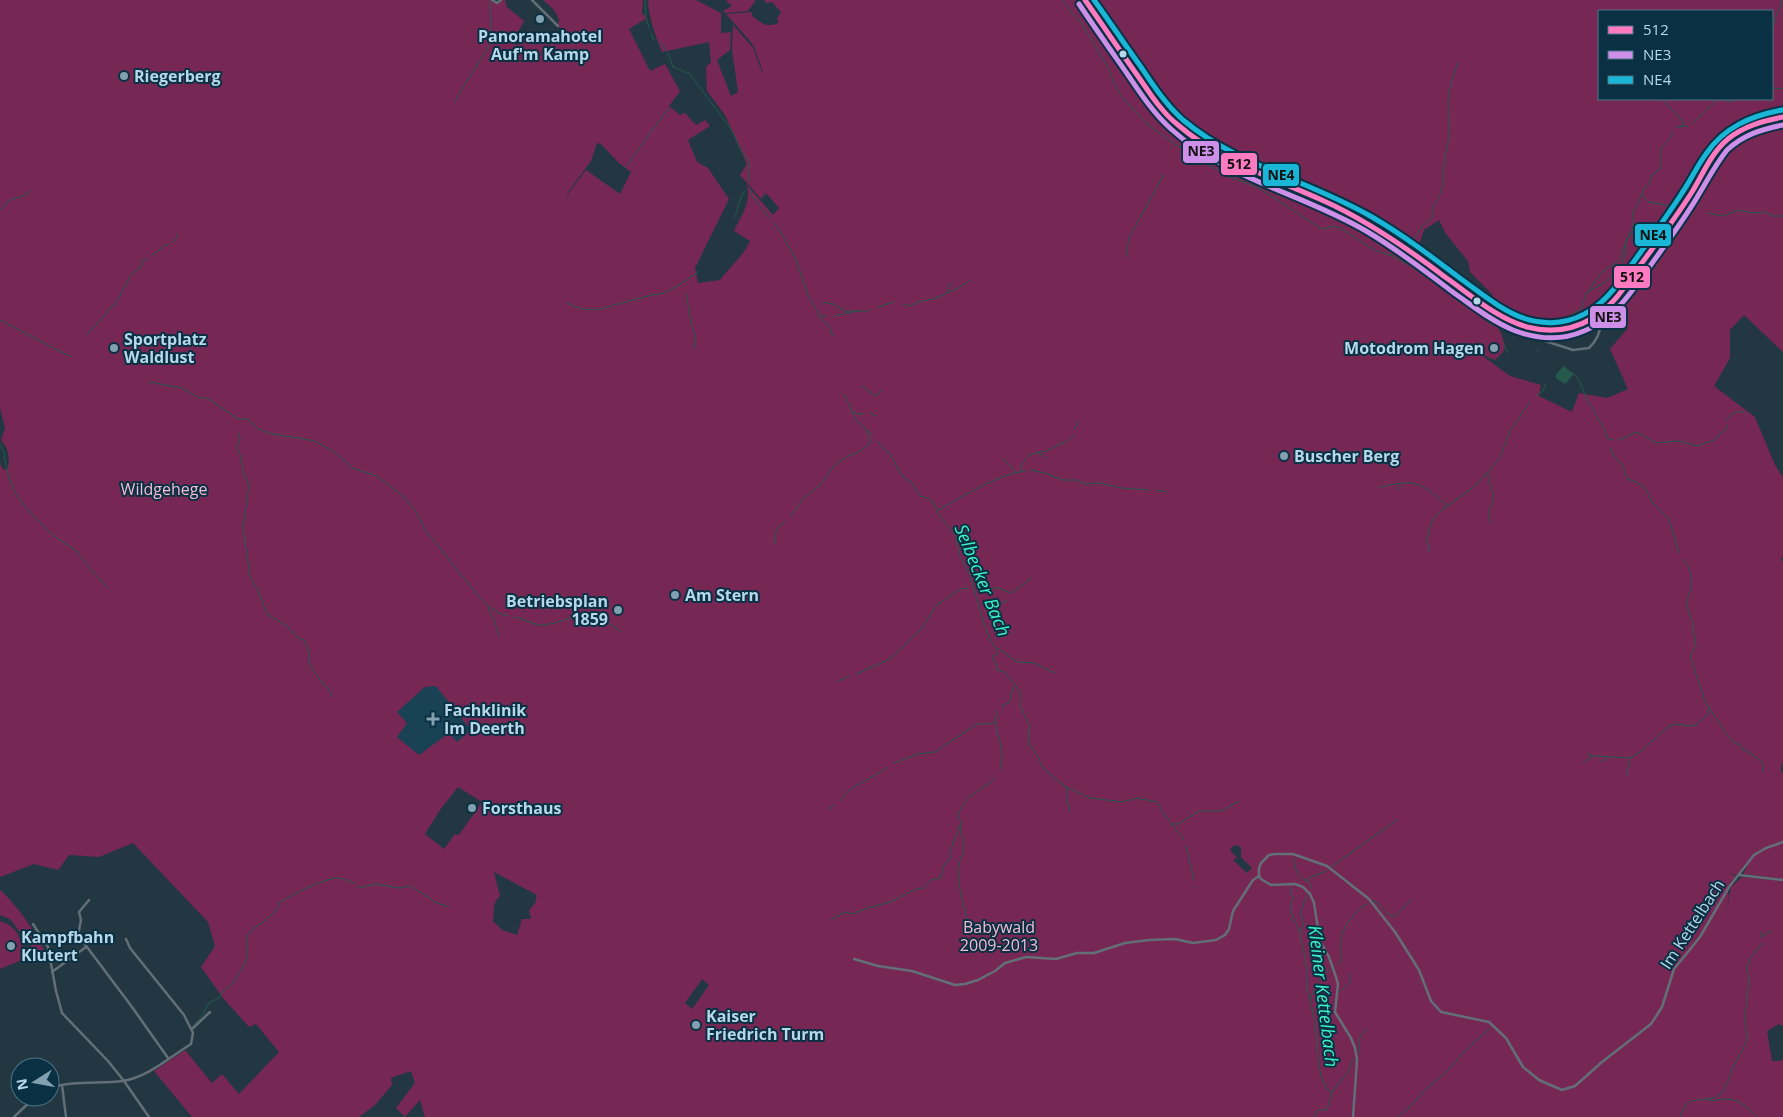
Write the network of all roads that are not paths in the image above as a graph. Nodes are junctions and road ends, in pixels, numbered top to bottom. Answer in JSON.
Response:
{"nodes":[{"id":1,"x":492,"y":0,"type":"edge"},
{"id":2,"x":501,"y":0,"type":"edge"},
{"id":3,"x":532,"y":0,"type":"edge"},
{"id":4,"x":1085,"y":0,"type":"edge"},
{"id":5,"x":558,"y":26,"type":"dead end"},
{"id":6,"x":1783,"y":117,"type":"edge"},
{"id":7,"x":1594,"y":318,"type":"junction"},
{"id":8,"x":1542,"y":340,"type":"dead end"},
{"id":9,"x":1783,"y":842,"type":"edge"},
{"id":10,"x":1738,"y":875,"type":"junction"},
{"id":11,"x":1259,"y":876,"type":"junction"},
{"id":12,"x":1783,"y":880,"type":"edge"},
{"id":13,"x":89,"y":900,"type":"dead end"},
{"id":14,"x":34,"y":924,"type":"dead end"},
{"id":15,"x":126,"y":939,"type":"dead end"},
{"id":16,"x":86,"y":947,"type":"junction"},
{"id":17,"x":854,"y":959,"type":"dead end"},
{"id":18,"x":52,"y":972,"type":"junction"},
{"id":19,"x":210,"y":1012,"type":"dead end"},
{"id":20,"x":192,"y":1029,"type":"junction"},
{"id":21,"x":168,"y":1058,"type":"junction"},
{"id":22,"x":124,"y":1080,"type":"junction"},
{"id":23,"x":62,"y":1085,"type":"joint"},
{"id":24,"x":24,"y":1107,"type":"edge"},
{"id":25,"x":14,"y":1117,"type":"edge"},
{"id":26,"x":66,"y":1117,"type":"edge"},
{"id":27,"x":149,"y":1117,"type":"edge"},
{"id":28,"x":1354,"y":1117,"type":"edge"}],
"edges":[{"from":1,"to":2,"type":"street"},
{"from":3,"to":5,"type":"street"},
{"from":4,"to":7,"type":"main road"},
{"from":6,"to":7,"type":"main road"},
{"from":7,"to":8,"type":"street"},
{"from":9,"to":10,"type":"street","name":"Im Kettelbach"},
{"from":10,"to":11,"type":"street","name":"Im Kettelbach"},
{"from":10,"to":12,"type":"street"},
{"from":11,"to":17,"type":"street","name":"Im Kettelbach"},
{"from":11,"to":28,"type":"street"},
{"from":13,"to":16,"type":"street"},
{"from":14,"to":18,"type":"street"},
{"from":15,"to":20,"type":"street"},
{"from":16,"to":18,"type":"street"},
{"from":16,"to":21,"type":"street"},
{"from":18,"to":22,"type":"street"},
{"from":19,"to":20,"type":"street"},
{"from":20,"to":21,"type":"street"},
{"from":21,"to":22,"type":"street"},
{"from":22,"to":23,"type":"street"},
{"from":22,"to":27,"type":"street"},
{"from":23,"to":26,"type":"street"},
{"from":24,"to":25,"type":"street"}]}
